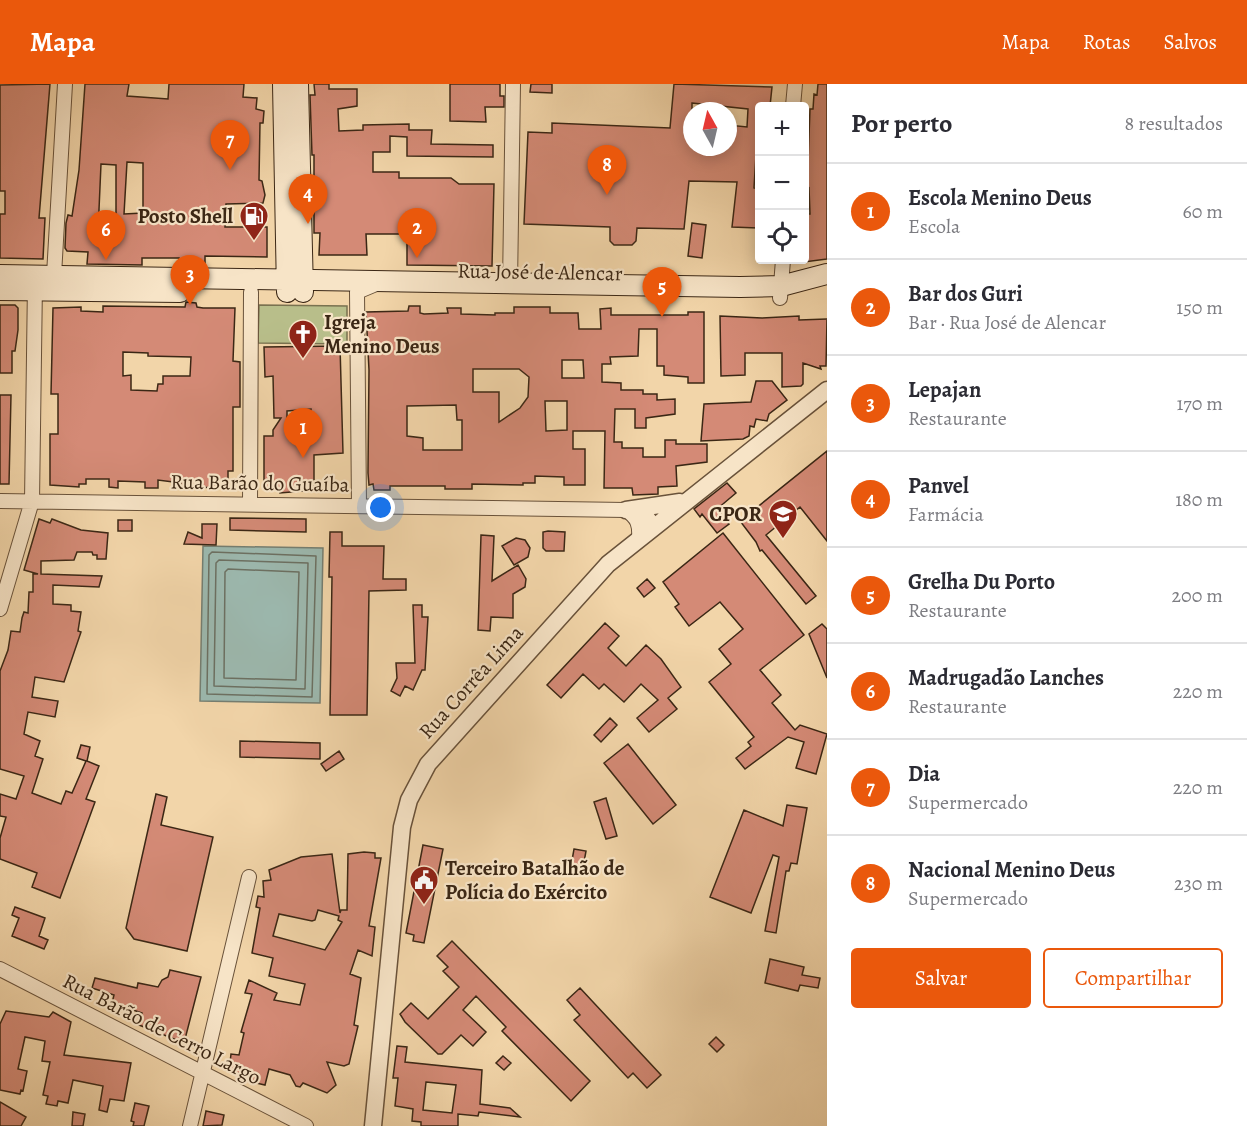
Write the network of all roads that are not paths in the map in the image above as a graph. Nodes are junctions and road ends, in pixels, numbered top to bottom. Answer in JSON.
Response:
{"nodes":[{"id":1,"x":65,"y":84,"type":"edge"},
{"id":2,"x":283,"y":84,"type":"edge"},
{"id":3,"x":298,"y":84,"type":"edge"},
{"id":4,"x":513,"y":84,"type":"edge"},
{"id":5,"x":795,"y":84,"type":"edge"},
{"id":6,"x":793,"y":102,"type":"edge"},
{"id":7,"x":783,"y":264,"type":"edge"},
{"id":8,"x":827,"y":274,"type":"edge"},
{"id":9,"x":0,"y":275,"type":"edge"},
{"id":10,"x":42,"y":280,"type":"junction"},
{"id":11,"x":384,"y":282,"type":"junction"},
{"id":12,"x":510,"y":284,"type":"junction"},
{"id":13,"x":672,"y":286,"type":"junction"},
{"id":14,"x":295,"y":287,"type":"junction"},
{"id":15,"x":827,"y":288,"type":"edge"},
{"id":16,"x":0,"y":290,"type":"edge"},
{"id":17,"x":251,"y":292,"type":"junction"},
{"id":18,"x":357,"y":292,"type":"junction"},
{"id":19,"x":781,"y":292,"type":"junction"},
{"id":20,"x":484,"y":295,"type":"junction"},
{"id":21,"x":532,"y":296,"type":"junction"},
{"id":22,"x":634,"y":298,"type":"junction"},
{"id":23,"x":827,"y":390,"type":"edge"},
{"id":24,"x":694,"y":495,"type":"junction"},
{"id":25,"x":0,"y":501,"type":"edge"},
{"id":26,"x":32,"y":501,"type":"junction"},
{"id":27,"x":250,"y":504,"type":"junction"},
{"id":28,"x":359,"y":506,"type":"junction"},
{"id":29,"x":626,"y":510,"type":"junction"},
{"id":30,"x":654,"y":526,"type":"junction"},
{"id":31,"x":639,"y":539,"type":"junction"},
{"id":32,"x":0,"y":609,"type":"edge"},
{"id":33,"x":249,"y":877,"type":"dead end"},
{"id":34,"x":0,"y":969,"type":"edge"},
{"id":35,"x":202,"y":1075,"type":"junction"},
{"id":36,"x":190,"y":1126,"type":"edge"},
{"id":37,"x":306,"y":1126,"type":"edge"},
{"id":38,"x":373,"y":1126,"type":"edge"}],
"edges":[{"from":1,"to":10,"type":"street"},
{"from":2,"to":14,"type":"main road"},
{"from":3,"to":14,"type":"main road"},
{"from":4,"to":12,"type":"street"},
{"from":5,"to":6,"type":"street"},
{"from":7,"to":19,"type":"street"},
{"from":8,"to":19,"type":"main road","name":"Rua José de Alencar"},
{"from":9,"to":10,"type":"main road","name":"Rua José de Alencar"},
{"from":10,"to":14,"type":"main road","name":"Rua José de Alencar"},
{"from":10,"to":16,"type":"main road","name":"Rua José de Alencar"},
{"from":10,"to":17,"type":"main road","name":"Rua José de Alencar"},
{"from":10,"to":26,"type":"street"},
{"from":11,"to":12,"type":"main road","name":"Rua José de Alencar"},
{"from":11,"to":14,"type":"main road","name":"Rua José de Alencar"},
{"from":11,"to":18,"type":"street"},
{"from":12,"to":13,"type":"main road","name":"Rua José de Alencar"},
{"from":12,"to":20,"type":"main road"},
{"from":12,"to":21,"type":"main road"},
{"from":13,"to":19,"type":"main road","name":"Rua José de Alencar"},
{"from":13,"to":22,"type":"main road"},
{"from":14,"to":17,"type":"main road","name":"Rua José de Alencar"},
{"from":14,"to":18,"type":"main road","name":"Rua José de Alencar"},
{"from":15,"to":19,"type":"main road","name":"Rua José de Alencar"},
{"from":17,"to":27,"type":"street"},
{"from":18,"to":20,"type":"main road","name":"Rua José de Alencar"},
{"from":18,"to":28,"type":"street"},
{"from":19,"to":22,"type":"main road","name":"Rua José de Alencar"},
{"from":20,"to":21,"type":"main road","name":"Rua José de Alencar"},
{"from":21,"to":22,"type":"main road","name":"Rua José de Alencar"},
{"from":23,"to":24,"type":"street","name":"Rua Corrêa Lima"},
{"from":24,"to":29,"type":"street"},
{"from":24,"to":30,"type":"street","name":"Rua Corrêa Lima"},
{"from":25,"to":26,"type":"street","name":"Rua Barão do Guaíba"},
{"from":26,"to":27,"type":"street","name":"Rua Barão do Guaíba"},
{"from":26,"to":32,"type":"street"},
{"from":27,"to":28,"type":"street","name":"Rua Barão do Guaíba"},
{"from":28,"to":29,"type":"street","name":"Rua Barão do Guaíba"},
{"from":29,"to":30,"type":"street","name":"Rua Barão do Guaíba"},
{"from":29,"to":31,"type":"street"},
{"from":30,"to":31,"type":"street","name":"Rua Corrêa Lima"},
{"from":31,"to":38,"type":"street","name":"Rua Corrêa Lima"},
{"from":33,"to":35,"type":"street"},
{"from":34,"to":35,"type":"street","name":"Rua Barão de Cerro Largo"},
{"from":35,"to":36,"type":"street"},
{"from":35,"to":37,"type":"street","name":"Rua Barão de Cerro Largo"}]}
